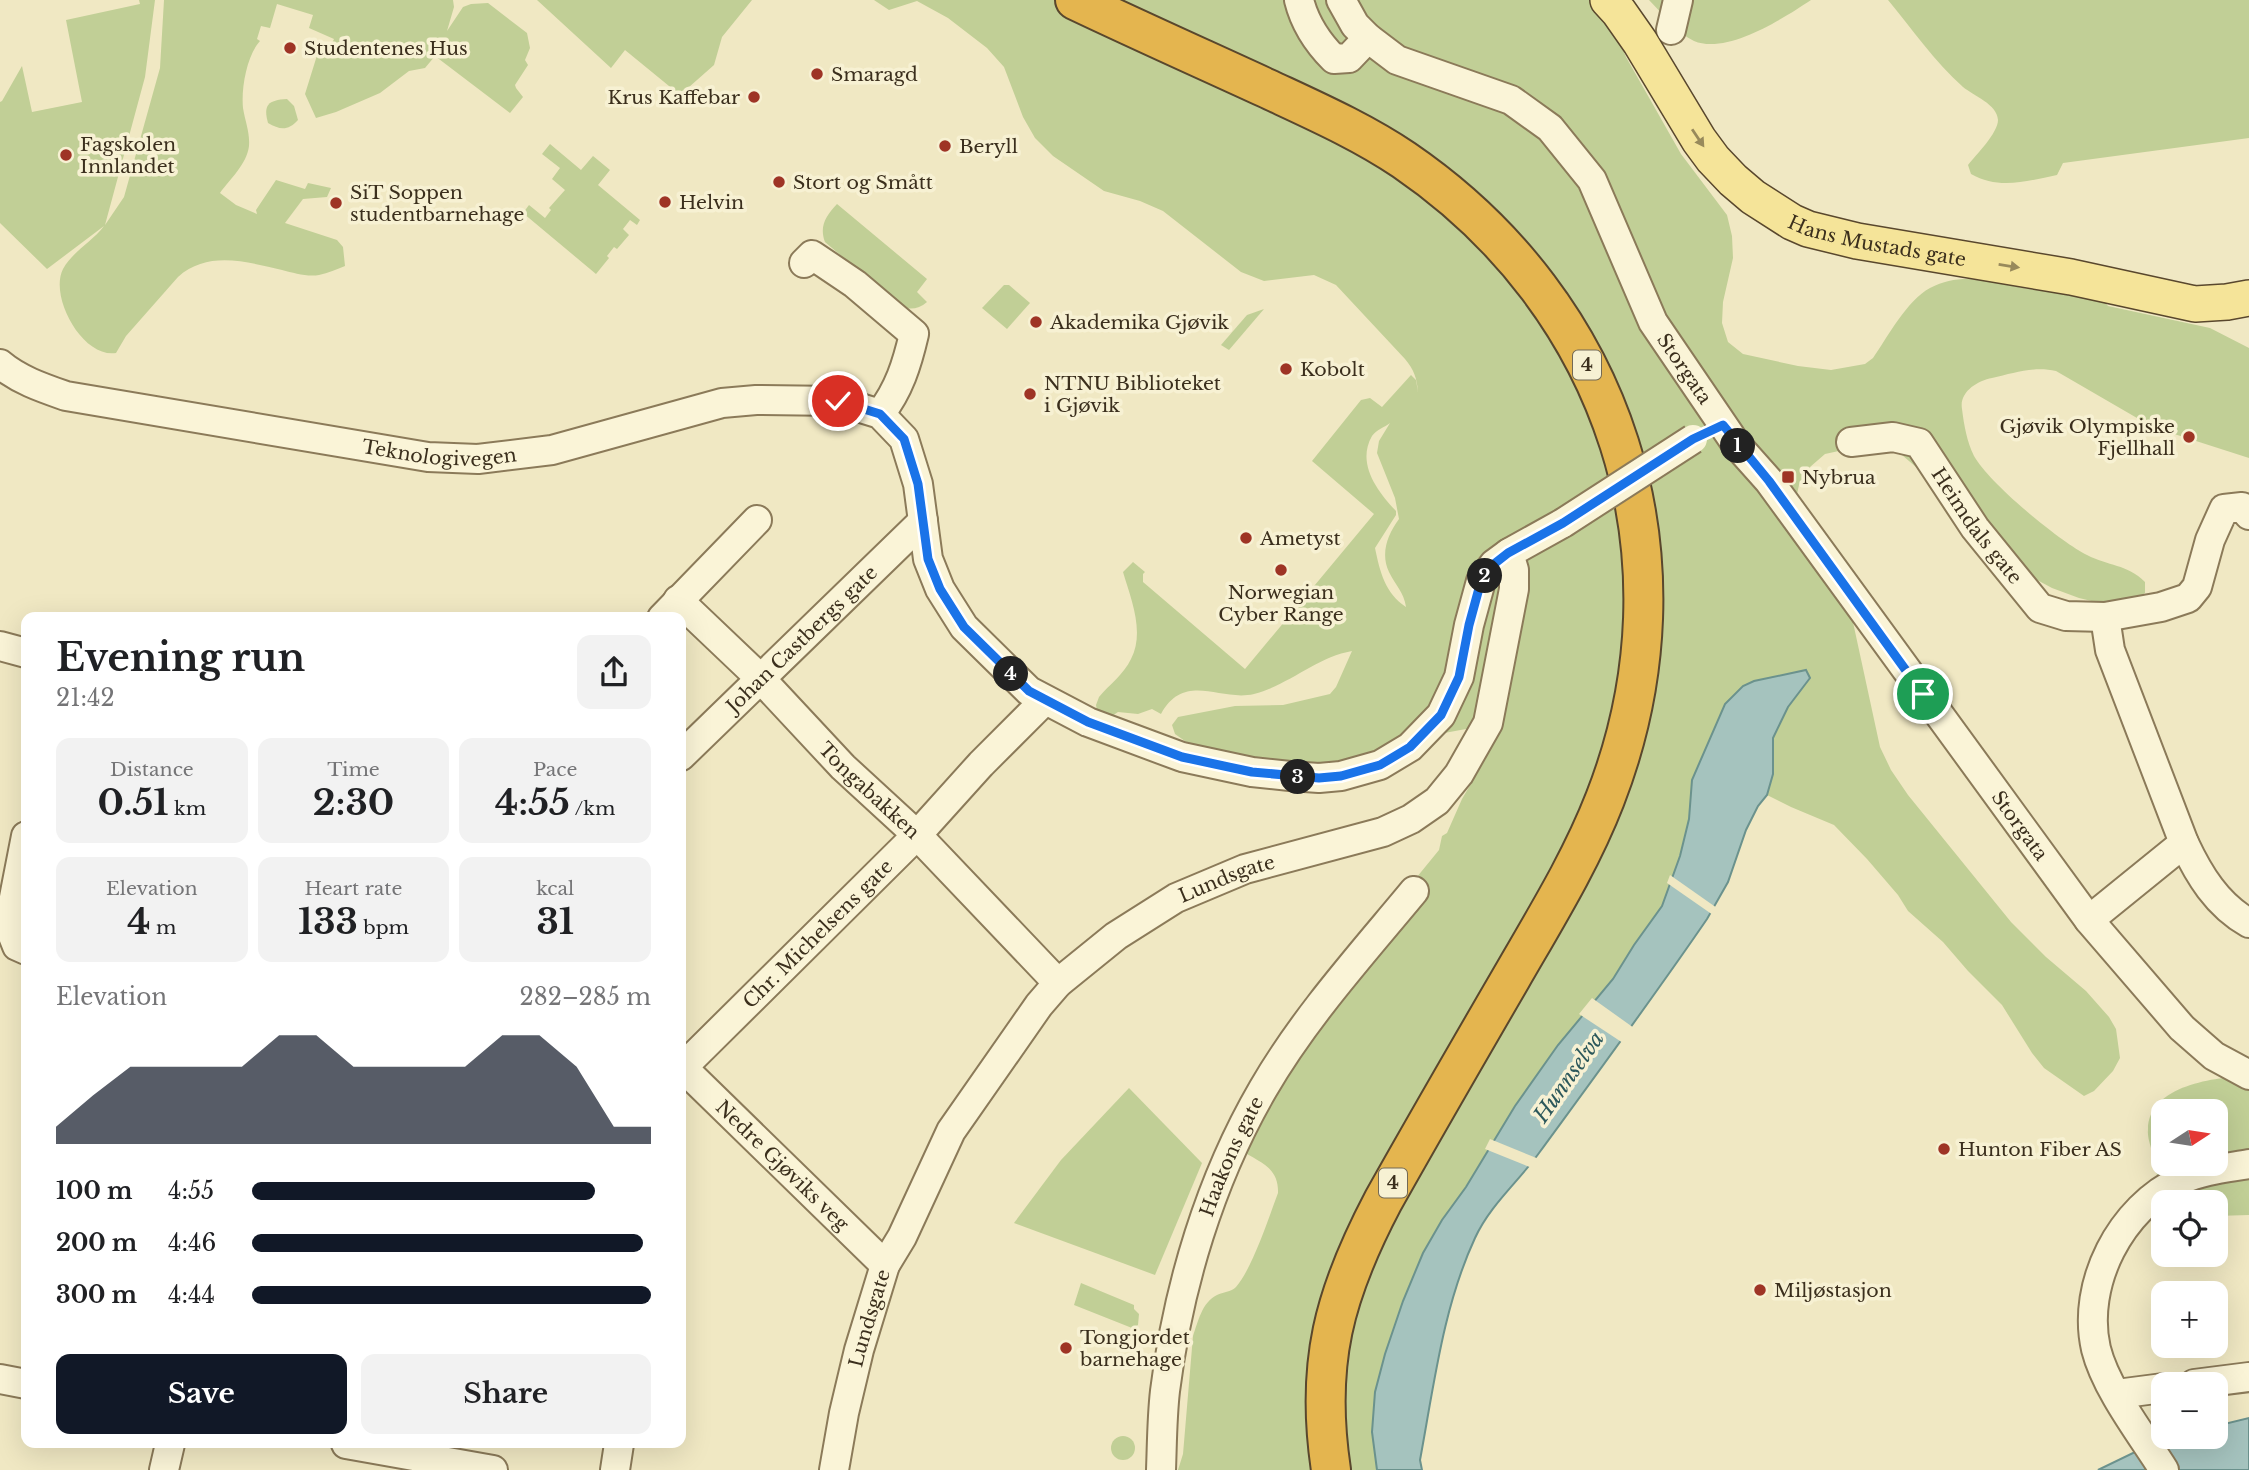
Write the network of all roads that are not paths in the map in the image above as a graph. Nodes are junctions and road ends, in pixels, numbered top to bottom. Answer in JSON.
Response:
{"nodes":[{"id":1,"x":1075,"y":0,"type":"edge"},
{"id":2,"x":1299,"y":0,"type":"edge"},
{"id":3,"x":1341,"y":0,"type":"edge"},
{"id":4,"x":1608,"y":0,"type":"edge"},
{"id":5,"x":1678,"y":0,"type":"edge"},
{"id":6,"x":1655,"y":36,"type":"junction"},
{"id":7,"x":1368,"y":38,"type":"junction"},
{"id":8,"x":804,"y":263,"type":"dead end"},
{"id":9,"x":2249,"y":298,"type":"edge"},
{"id":10,"x":0,"y":364,"type":"edge"},
{"id":11,"x":880,"y":414,"type":"junction"},
{"id":12,"x":1723,"y":425,"type":"junction"},
{"id":13,"x":1851,"y":442,"type":"dead end"},
{"id":14,"x":2249,"y":515,"type":"edge"},
{"id":15,"x":757,"y":520,"type":"dead end"},
{"id":16,"x":923,"y":521,"type":"junction"},
{"id":17,"x":1508,"y":553,"type":"junction"},
{"id":18,"x":670,"y":609,"type":"edge"},
{"id":19,"x":2105,"y":617,"type":"junction"},
{"id":20,"x":686,"y":621,"type":"edge"},
{"id":21,"x":0,"y":646,"type":"edge"},
{"id":22,"x":21,"y":652,"type":"edge"},
{"id":23,"x":760,"y":678,"type":"junction"},
{"id":24,"x":1045,"y":700,"type":"junction"},
{"id":25,"x":686,"y":751,"type":"edge"},
{"id":26,"x":917,"y":835,"type":"junction"},
{"id":27,"x":2184,"y":843,"type":"junction"},
{"id":28,"x":21,"y":862,"type":"edge"},
{"id":29,"x":1414,"y":891,"type":"dead end"},
{"id":30,"x":2089,"y":920,"type":"junction"},
{"id":31,"x":2249,"y":923,"type":"edge"},
{"id":32,"x":2249,"y":941,"type":"edge"},
{"id":33,"x":21,"y":948,"type":"edge"},
{"id":34,"x":1058,"y":983,"type":"junction"},
{"id":35,"x":686,"y":1065,"type":"edge"},
{"id":36,"x":2249,"y":1074,"type":"edge"},
{"id":37,"x":686,"y":1075,"type":"edge"},
{"id":38,"x":2249,"y":1164,"type":"edge"},
{"id":39,"x":885,"y":1265,"type":"junction"},
{"id":40,"x":2249,"y":1377,"type":"edge"},
{"id":41,"x":0,"y":1379,"type":"edge"},
{"id":42,"x":2228,"y":1380,"type":"edge"},
{"id":43,"x":21,"y":1383,"type":"edge"},
{"id":44,"x":2151,"y":1390,"type":"edge"},
{"id":45,"x":2117,"y":1394,"type":"junction"},
{"id":46,"x":169,"y":1448,"type":"edge"},
{"id":47,"x":363,"y":1448,"type":"edge"},
{"id":48,"x":618,"y":1448,"type":"edge"},
{"id":49,"x":398,"y":1456,"type":"edge"},
{"id":50,"x":164,"y":1470,"type":"edge"},
{"id":51,"x":493,"y":1470,"type":"edge"},
{"id":52,"x":615,"y":1470,"type":"edge"},
{"id":53,"x":834,"y":1470,"type":"edge"},
{"id":54,"x":1161,"y":1470,"type":"edge"},
{"id":55,"x":1331,"y":1470,"type":"edge"},
{"id":56,"x":2164,"y":1470,"type":"edge"}],
"edges":[{"from":1,"to":55,"type":"highway","number":"4"},
{"from":2,"to":7,"type":"street"},
{"from":3,"to":7,"type":"street","name":"Storgata"},
{"from":4,"to":6,"type":"main road","name":"Hans Mustads gate"},
{"from":5,"to":6,"type":"street"},
{"from":6,"to":9,"type":"main road","name":"Hans Mustads gate","one_way":true},
{"from":7,"to":12,"type":"street","name":"Storgata"},
{"from":8,"to":11,"type":"street"},
{"from":10,"to":11,"type":"street","name":"Teknologivegen"},
{"from":11,"to":16,"type":"street"},
{"from":12,"to":17,"type":"street","bridge":true},
{"from":12,"to":30,"type":"street","name":"Storgata"},
{"from":13,"to":19,"type":"street","name":"Heimdals gate"},
{"from":14,"to":19,"type":"street","name":"Heimdals gate"},
{"from":15,"to":18,"type":"street"},
{"from":16,"to":23,"type":"street","name":"Johan Castbergs gate"},
{"from":16,"to":24,"type":"street"},
{"from":17,"to":24,"type":"street"},
{"from":17,"to":34,"type":"street","name":"Lundsgate"},
{"from":19,"to":27,"type":"street"},
{"from":20,"to":23,"type":"street","name":"Tongabakken"},
{"from":21,"to":22,"type":"street"},
{"from":23,"to":25,"type":"street","name":"Johan Castbergs gate"},
{"from":23,"to":26,"type":"street","name":"Tongabakken"},
{"from":24,"to":26,"type":"street","name":"Chr. Michelsens gate"},
{"from":26,"to":34,"type":"street","name":"Tongabakken"},
{"from":26,"to":35,"type":"street","name":"Chr. Michelsens gate"},
{"from":27,"to":30,"type":"street"},
{"from":27,"to":31,"type":"street"},
{"from":28,"to":33,"type":"street"},
{"from":29,"to":54,"type":"street","name":"Haakons gate"},
{"from":30,"to":36,"type":"street","name":"Storgata"},
{"from":31,"to":32,"type":"street"},
{"from":34,"to":39,"type":"street","name":"Lundsgate"},
{"from":37,"to":39,"type":"street","name":"Nedre Gjøviks veg"},
{"from":38,"to":45,"type":"street"},
{"from":39,"to":53,"type":"street","name":"Lundsgate"},
{"from":40,"to":42,"type":"street"},
{"from":41,"to":43,"type":"street"},
{"from":44,"to":45,"type":"street"},
{"from":45,"to":56,"type":"street"},
{"from":46,"to":50,"type":"street"},
{"from":47,"to":49,"type":"street"},
{"from":48,"to":52,"type":"street"},
{"from":49,"to":51,"type":"street"}]}
